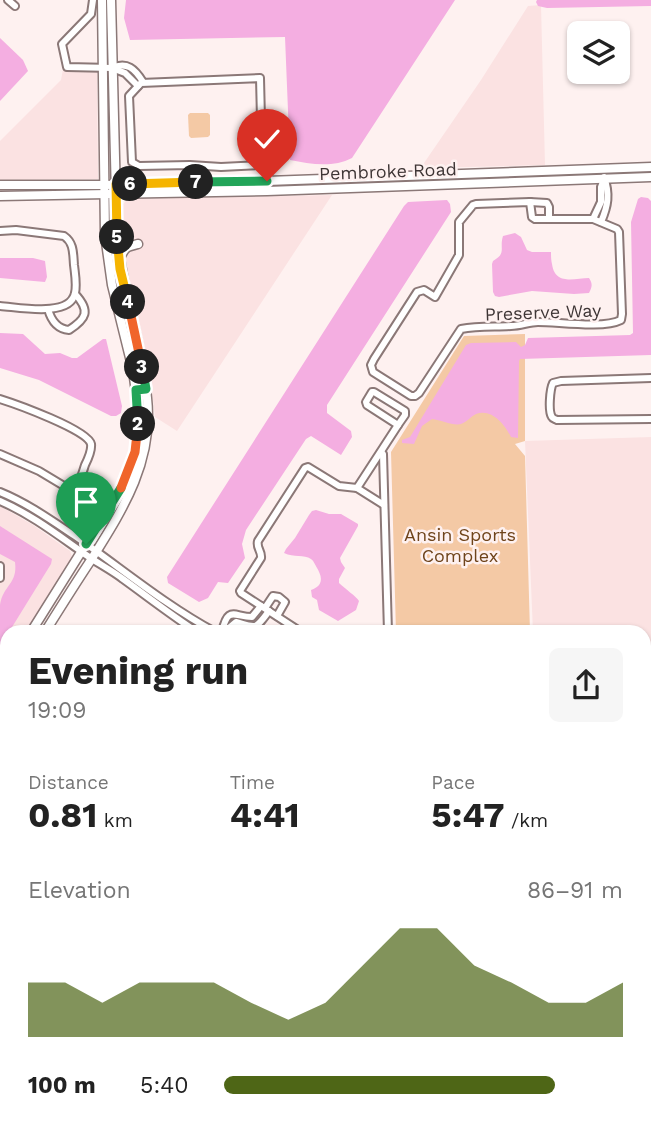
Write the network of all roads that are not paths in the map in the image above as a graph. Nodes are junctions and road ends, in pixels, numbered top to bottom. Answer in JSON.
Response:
{"nodes":[{"id":1,"x":8,"y":0,"type":"edge"},
{"id":2,"x":93,"y":0,"type":"edge"},
{"id":3,"x":102,"y":0,"type":"edge"},
{"id":4,"x":111,"y":0,"type":"edge"},
{"id":5,"x":15,"y":6,"type":"dead end"},
{"id":6,"x":108,"y":68,"type":"junction"},
{"id":7,"x":141,"y":83,"type":"junction"},
{"id":8,"x":651,"y":167,"type":"edge"},
{"id":9,"x":604,"y":168,"type":"junction"},
{"id":10,"x":416,"y":175,"type":"junction"},
{"id":11,"x":651,"y":177,"type":"edge"},
{"id":12,"x":604,"y":179,"type":"junction"},
{"id":13,"x":267,"y":181,"type":"junction"},
{"id":14,"x":116,"y":184,"type":"junction"},
{"id":15,"x":0,"y":185,"type":"edge"},
{"id":16,"x":104,"y":185,"type":"junction"},
{"id":17,"x":416,"y":186,"type":"junction"},
{"id":18,"x":267,"y":191,"type":"junction"},
{"id":19,"x":116,"y":194,"type":"junction"},
{"id":20,"x":104,"y":195,"type":"junction"},
{"id":21,"x":0,"y":196,"type":"edge"},
{"id":22,"x":530,"y":202,"type":"junction"},
{"id":23,"x":603,"y":207,"type":"junction"},
{"id":24,"x":550,"y":219,"type":"junction"},
{"id":25,"x":593,"y":219,"type":"junction"},
{"id":26,"x":601,"y":222,"type":"junction"},
{"id":27,"x":0,"y":230,"type":"edge"},
{"id":28,"x":138,"y":244,"type":"dead end"},
{"id":29,"x":119,"y":261,"type":"junction"},
{"id":30,"x":75,"y":294,"type":"junction"},
{"id":31,"x":0,"y":306,"type":"edge"},
{"id":32,"x":48,"y":309,"type":"junction"},
{"id":33,"x":651,"y":379,"type":"edge"},
{"id":34,"x":146,"y":389,"type":"junction"},
{"id":35,"x":136,"y":390,"type":"junction"},
{"id":36,"x":0,"y":399,"type":"edge"},
{"id":37,"x":651,"y":419,"type":"edge"},
{"id":38,"x":398,"y":425,"type":"junction"},
{"id":39,"x":381,"y":452,"type":"junction"},
{"id":40,"x":0,"y":454,"type":"edge"},
{"id":41,"x":357,"y":488,"type":"junction"},
{"id":42,"x":0,"y":492,"type":"edge"},
{"id":43,"x":0,"y":501,"type":"edge"},
{"id":44,"x":384,"y":505,"type":"junction"},
{"id":45,"x":84,"y":548,"type":"junction"},
{"id":46,"x":94,"y":555,"type":"junction"},
{"id":47,"x":0,"y":566,"type":"edge"},
{"id":48,"x":0,"y":578,"type":"edge"},
{"id":49,"x":265,"y":608,"type":"junction"},
{"id":50,"x":277,"y":616,"type":"junction"},
{"id":51,"x":35,"y":625,"type":"edge"},
{"id":52,"x":49,"y":625,"type":"edge"},
{"id":53,"x":186,"y":625,"type":"edge"},
{"id":54,"x":204,"y":625,"type":"edge"},
{"id":55,"x":224,"y":625,"type":"edge"},
{"id":56,"x":290,"y":625,"type":"edge"},
{"id":57,"x":388,"y":625,"type":"edge"}],
"edges":[{"from":1,"to":5,"type":"street"},
{"from":2,"to":6,"type":"street"},
{"from":3,"to":6,"type":"main road"},
{"from":4,"to":6,"type":"main road"},
{"from":6,"to":7,"type":"street"},
{"from":6,"to":14,"type":"main road"},
{"from":6,"to":16,"type":"main road"},
{"from":7,"to":7,"type":"street"},
{"from":8,"to":9,"type":"main road","name":"Pembroke Road"},
{"from":9,"to":10,"type":"main road","name":"Pembroke Road"},
{"from":9,"to":12,"type":"street"},
{"from":10,"to":13,"type":"main road","name":"Pembroke Road"},
{"from":10,"to":17,"type":"main road"},
{"from":11,"to":12,"type":"main road","name":"Pembroke Road"},
{"from":12,"to":17,"type":"main road","name":"Pembroke Road"},
{"from":12,"to":23,"type":"street"},
{"from":13,"to":14,"type":"main road","name":"Pembroke Road"},
{"from":13,"to":18,"type":"main road"},
{"from":14,"to":16,"type":"main road","name":"Pembroke Road"},
{"from":14,"to":19,"type":"main road"},
{"from":15,"to":16,"type":"main road","name":"Pembroke Road"},
{"from":16,"to":20,"type":"main road"},
{"from":17,"to":18,"type":"main road","name":"Pembroke Road"},
{"from":18,"to":19,"type":"main road","name":"Pembroke Road"},
{"from":19,"to":20,"type":"main road","name":"Pembroke Road"},
{"from":19,"to":29,"type":"main road"},
{"from":20,"to":21,"type":"main road","name":"Pembroke Road"},
{"from":20,"to":35,"type":"main road"},
{"from":22,"to":24,"type":"street"},
{"from":22,"to":24,"type":"street"},
{"from":22,"to":26,"type":"street","name":"Preserve Way"},
{"from":23,"to":25,"type":"street"},
{"from":23,"to":26,"type":"street"},
{"from":24,"to":25,"type":"street"},
{"from":25,"to":26,"type":"street"},
{"from":27,"to":30,"type":"street"},
{"from":28,"to":29,"type":"main road"},
{"from":29,"to":34,"type":"main road"},
{"from":30,"to":32,"type":"street"},
{"from":30,"to":32,"type":"street"},
{"from":31,"to":32,"type":"street"},
{"from":33,"to":37,"type":"street"},
{"from":34,"to":35,"type":"main road"},
{"from":34,"to":46,"type":"main road"},
{"from":35,"to":45,"type":"main road"},
{"from":36,"to":40,"type":"street"},
{"from":38,"to":38,"type":"street"},
{"from":38,"to":39,"type":"street"},
{"from":39,"to":41,"type":"street"},
{"from":39,"to":44,"type":"street"},
{"from":41,"to":44,"type":"street"},
{"from":41,"to":49,"type":"street"},
{"from":42,"to":45,"type":"street"},
{"from":43,"to":45,"type":"street"},
{"from":44,"to":57,"type":"street"},
{"from":45,"to":46,"type":"street"},
{"from":45,"to":51,"type":"main road"},
{"from":46,"to":52,"type":"main road"},
{"from":46,"to":53,"type":"street"},
{"from":46,"to":54,"type":"street"},
{"from":47,"to":48,"type":"street"},
{"from":49,"to":50,"type":"street"},
{"from":49,"to":50,"type":"street"},
{"from":49,"to":55,"type":"street"},
{"from":50,"to":56,"type":"street"}]}
